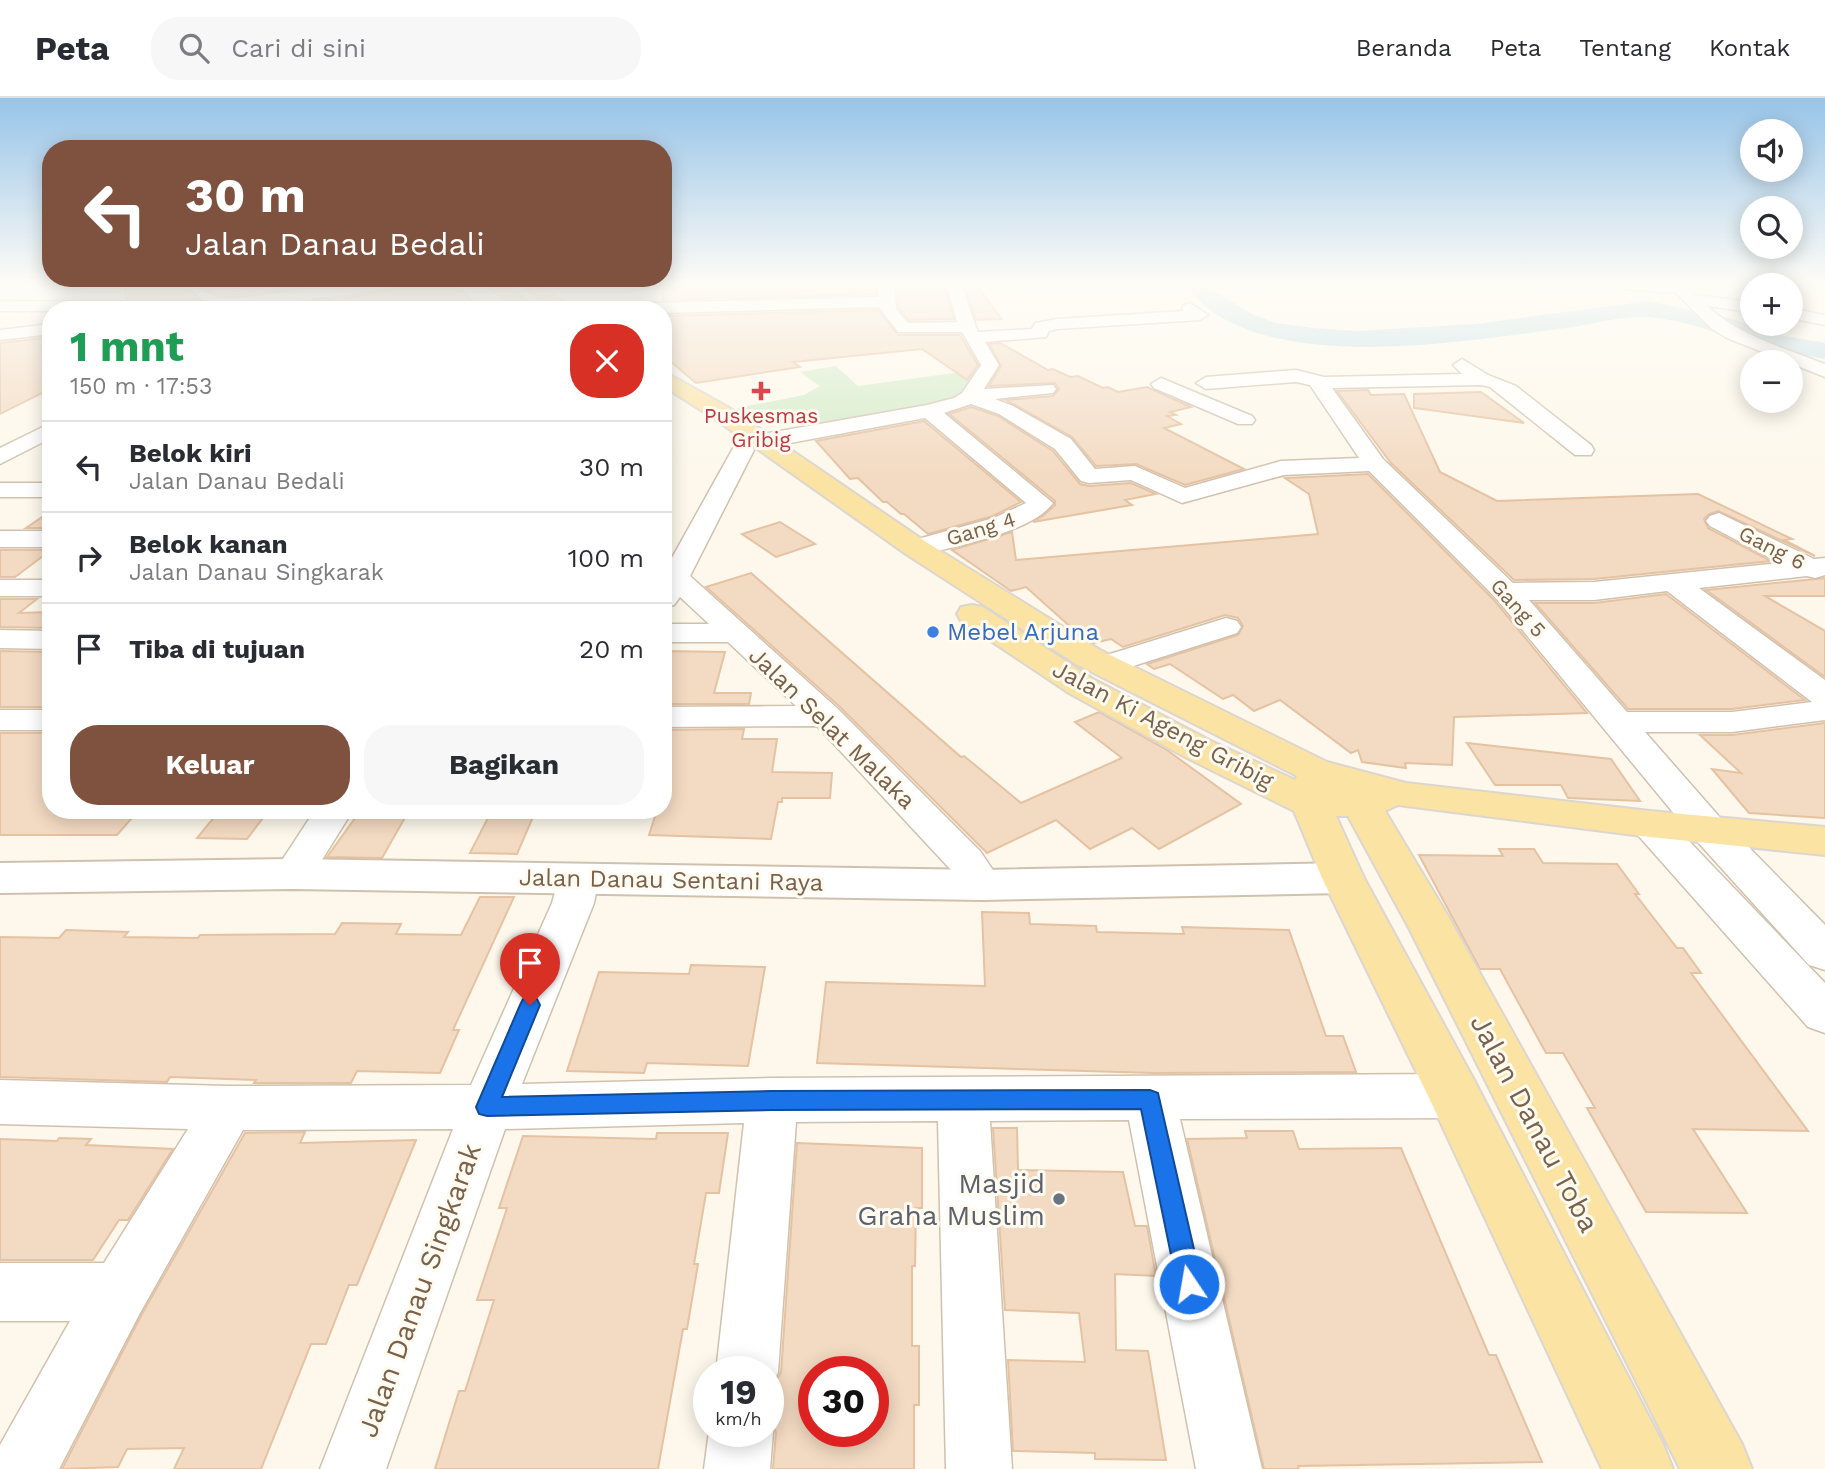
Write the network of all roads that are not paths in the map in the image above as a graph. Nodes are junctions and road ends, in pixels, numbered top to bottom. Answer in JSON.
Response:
{"nodes":[{"id":1,"x":980,"y":348,"type":"edge"},
{"id":2,"x":1768,"y":348,"type":"edge"},
{"id":3,"x":1454,"y":360,"type":"dead end"},
{"id":4,"x":1825,"y":371,"type":"edge"},
{"id":5,"x":1481,"y":379,"type":"junction"},
{"id":6,"x":672,"y":384,"type":"edge"},
{"id":7,"x":1161,"y":384,"type":"dead end"},
{"id":8,"x":1321,"y":386,"type":"junction"},
{"id":9,"x":1045,"y":389,"type":"dead end"},
{"id":10,"x":1200,"y":390,"type":"junction"},
{"id":11,"x":970,"y":396,"type":"junction"},
{"id":12,"x":672,"y":402,"type":"edge"},
{"id":13,"x":929,"y":411,"type":"junction"},
{"id":14,"x":1245,"y":420,"type":"dead end"},
{"id":15,"x":42,"y":434,"type":"edge"},
{"id":16,"x":753,"y":446,"type":"junction"},
{"id":17,"x":1583,"y":450,"type":"dead end"},
{"id":18,"x":0,"y":457,"type":"edge"},
{"id":19,"x":1375,"y":464,"type":"junction"},
{"id":20,"x":1079,"y":467,"type":"junction"},
{"id":21,"x":1005,"y":475,"type":"junction"},
{"id":22,"x":42,"y":490,"type":"edge"},
{"id":23,"x":0,"y":491,"type":"edge"},
{"id":24,"x":1719,"y":521,"type":"dead end"},
{"id":25,"x":0,"y":539,"type":"edge"},
{"id":26,"x":42,"y":539,"type":"edge"},
{"id":27,"x":916,"y":548,"type":"junction"},
{"id":28,"x":1820,"y":570,"type":"edge"},
{"id":29,"x":672,"y":583,"type":"edge"},
{"id":30,"x":1675,"y":584,"type":"junction"},
{"id":31,"x":0,"y":588,"type":"edge"},
{"id":32,"x":42,"y":588,"type":"edge"},
{"id":33,"x":672,"y":590,"type":"edge"},
{"id":34,"x":1506,"y":592,"type":"junction"},
{"id":35,"x":1226,"y":627,"type":"dead end"},
{"id":36,"x":672,"y":633,"type":"edge"},
{"id":37,"x":735,"y":633,"type":"junction"},
{"id":38,"x":0,"y":639,"type":"edge"},
{"id":39,"x":42,"y":640,"type":"edge"},
{"id":40,"x":1105,"y":666,"type":"junction"},
{"id":41,"x":1825,"y":696,"type":"edge"},
{"id":42,"x":1810,"y":711,"type":"edge"},
{"id":43,"x":826,"y":716,"type":"junction"},
{"id":44,"x":672,"y":717,"type":"edge"},
{"id":45,"x":0,"y":720,"type":"edge"},
{"id":46,"x":42,"y":720,"type":"edge"},
{"id":47,"x":1617,"y":722,"type":"junction"},
{"id":48,"x":1825,"y":736,"type":"edge"},
{"id":49,"x":1333,"y":789,"type":"junction"},
{"id":50,"x":328,"y":819,"type":"edge"},
{"id":51,"x":1650,"y":824,"type":"junction"},
{"id":52,"x":1709,"y":830,"type":"junction"},
{"id":53,"x":1825,"y":841,"type":"edge"},
{"id":54,"x":293,"y":874,"type":"junction"},
{"id":55,"x":0,"y":878,"type":"edge"},
{"id":56,"x":579,"y":878,"type":"junction"},
{"id":57,"x":1343,"y":878,"type":"junction"},
{"id":58,"x":982,"y":885,"type":"junction"},
{"id":59,"x":1821,"y":988,"type":"edge"},
{"id":60,"x":1455,"y":1096,"type":"junction"},
{"id":61,"x":1150,"y":1099,"type":"junction"},
{"id":62,"x":772,"y":1100,"type":"junction"},
{"id":63,"x":963,"y":1101,"type":"junction"},
{"id":64,"x":0,"y":1102,"type":"edge"},
{"id":65,"x":487,"y":1107,"type":"junction"},
{"id":66,"x":229,"y":1108,"type":"junction"},
{"id":67,"x":0,"y":1292,"type":"edge"},
{"id":68,"x":119,"y":1293,"type":"junction"},
{"id":69,"x":748,"y":1356,"type":"edge"},
{"id":70,"x":739,"y":1447,"type":"edge"},
{"id":71,"x":23,"y":1469,"type":"edge"},
{"id":72,"x":353,"y":1469,"type":"edge"},
{"id":73,"x":737,"y":1469,"type":"edge"},
{"id":74,"x":979,"y":1469,"type":"edge"},
{"id":75,"x":1229,"y":1469,"type":"edge"},
{"id":76,"x":1637,"y":1469,"type":"edge"},
{"id":77,"x":1717,"y":1469,"type":"edge"}],
"edges":[{"from":1,"to":11,"type":"street"},
{"from":2,"to":4,"type":"street"},
{"from":3,"to":5,"type":"street"},
{"from":5,"to":8,"type":"street"},
{"from":5,"to":17,"type":"street"},
{"from":6,"to":16,"type":"main road","name":"Jalan Ki Ageng Gribig"},
{"from":7,"to":10,"type":"street"},
{"from":8,"to":10,"type":"street"},
{"from":8,"to":19,"type":"street","name":"Gang 5"},
{"from":9,"to":11,"type":"street"},
{"from":10,"to":14,"type":"street"},
{"from":11,"to":13,"type":"street"},
{"from":11,"to":20,"type":"street"},
{"from":12,"to":16,"type":"main road","name":"Jalan Ki Ageng Gribig"},
{"from":13,"to":16,"type":"street"},
{"from":13,"to":21,"type":"street"},
{"from":15,"to":18,"type":"street"},
{"from":16,"to":27,"type":"main road","name":"Jalan Ki Ageng Gribig"},
{"from":16,"to":29,"type":"street"},
{"from":16,"to":49,"type":"main road","name":"Jalan Ki Ageng Gribig"},
{"from":19,"to":20,"type":"street"},
{"from":19,"to":34,"type":"street","name":"Gang 5"},
{"from":20,"to":21,"type":"street"},
{"from":21,"to":27,"type":"street","name":"Gang 4"},
{"from":22,"to":23,"type":"street"},
{"from":24,"to":28,"type":"street","name":"Gang 6"},
{"from":25,"to":26,"type":"street"},
{"from":27,"to":40,"type":"main road","name":"Jalan Ki Ageng Gribig"},
{"from":28,"to":30,"type":"street"},
{"from":30,"to":34,"type":"street"},
{"from":30,"to":41,"type":"street"},
{"from":31,"to":32,"type":"street"},
{"from":33,"to":37,"type":"street","name":"Jalan Selat Malaka"},
{"from":34,"to":47,"type":"street","name":"Gang 5"},
{"from":35,"to":40,"type":"street"},
{"from":36,"to":37,"type":"street"},
{"from":37,"to":43,"type":"street","name":"Jalan Selat Malaka"},
{"from":38,"to":39,"type":"street"},
{"from":40,"to":49,"type":"main road","name":"Jalan Ki Ageng Gribig"},
{"from":42,"to":47,"type":"street"},
{"from":42,"to":48,"type":"street"},
{"from":43,"to":44,"type":"street"},
{"from":43,"to":58,"type":"street","name":"Jalan Selat Malaka"},
{"from":45,"to":46,"type":"street"},
{"from":47,"to":52,"type":"street","name":"Gang 5"},
{"from":49,"to":51,"type":"main road"},
{"from":49,"to":57,"type":"main road"},
{"from":49,"to":77,"type":"main road","name":"Jalan Danau Toba"},
{"from":50,"to":54,"type":"street"},
{"from":51,"to":52,"type":"main road"},
{"from":51,"to":59,"type":"street"},
{"from":52,"to":53,"type":"main road"},
{"from":52,"to":59,"type":"street","name":"Gang 5"},
{"from":54,"to":55,"type":"street","name":"Jalan Danau Sentani Raya"},
{"from":54,"to":56,"type":"street","name":"Jalan Danau Sentani Raya"},
{"from":56,"to":58,"type":"street","name":"Jalan Danau Sentani Raya"},
{"from":56,"to":65,"type":"street","name":"Jalan Danau Singkarak"},
{"from":57,"to":58,"type":"street","name":"Jalan Danau Sentani Raya"},
{"from":57,"to":60,"type":"main road"},
{"from":60,"to":61,"type":"street"},
{"from":60,"to":76,"type":"main road"},
{"from":61,"to":63,"type":"street"},
{"from":61,"to":75,"type":"street"},
{"from":62,"to":63,"type":"street"},
{"from":62,"to":65,"type":"street"},
{"from":62,"to":69,"type":"street"},
{"from":63,"to":74,"type":"street"},
{"from":64,"to":66,"type":"street"},
{"from":65,"to":66,"type":"street"},
{"from":65,"to":72,"type":"street","name":"Jalan Danau Singkarak"},
{"from":66,"to":68,"type":"street"},
{"from":67,"to":68,"type":"street"},
{"from":68,"to":71,"type":"street"},
{"from":70,"to":73,"type":"street"}]}
